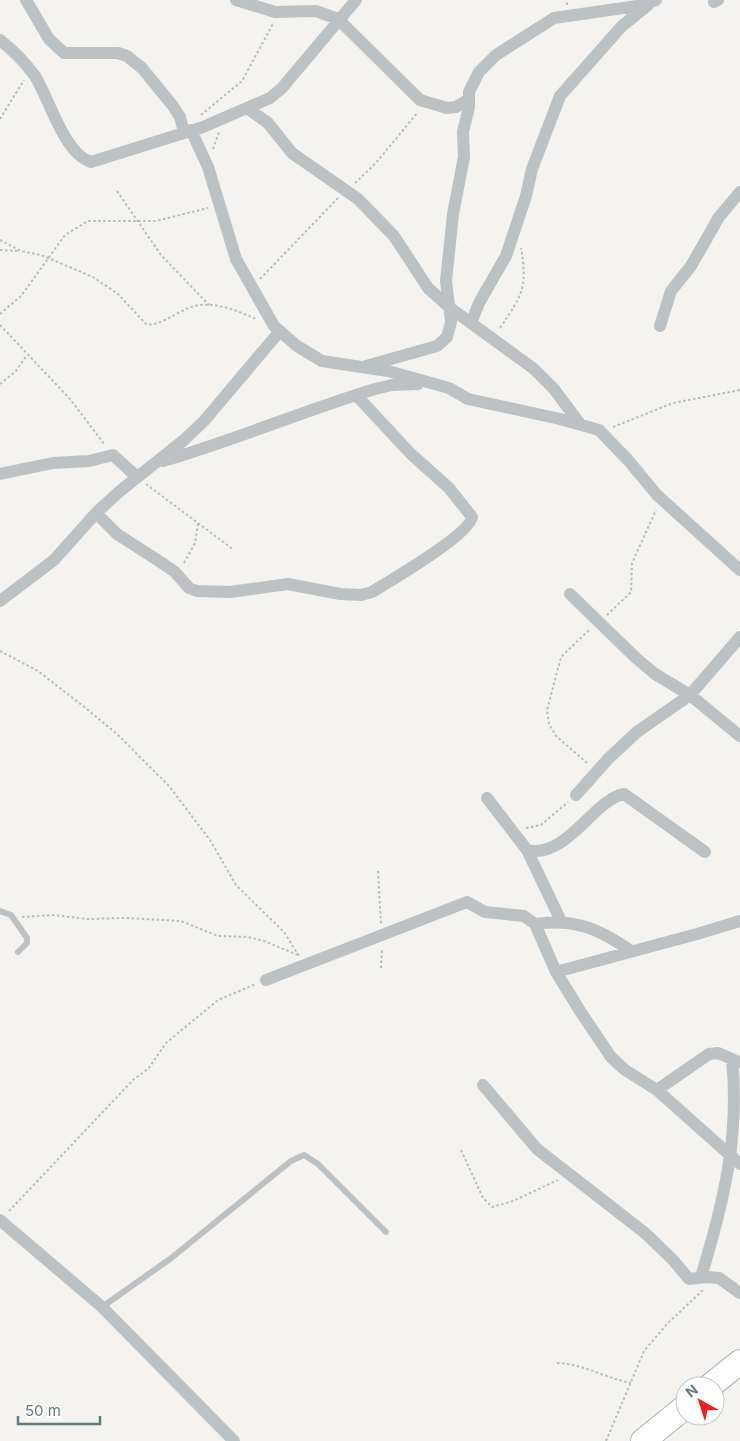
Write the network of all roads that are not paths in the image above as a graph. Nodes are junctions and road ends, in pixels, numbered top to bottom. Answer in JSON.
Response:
{"nodes":[{"id":1,"x":26,"y":0,"type":"edge"},
{"id":2,"x":236,"y":0,"type":"edge"},
{"id":3,"x":356,"y":0,"type":"edge"},
{"id":4,"x":653,"y":1,"type":"edge"},
{"id":5,"x":338,"y":19,"type":"junction"},
{"id":6,"x":0,"y":40,"type":"edge"},
{"id":7,"x":468,"y":100,"type":"junction"},
{"id":8,"x":247,"y":108,"type":"junction"},
{"id":9,"x":186,"y":130,"type":"junction"},
{"id":10,"x":740,"y":192,"type":"edge"},
{"id":11,"x":449,"y":307,"type":"junction"},
{"id":12,"x":471,"y":323,"type":"junction"},
{"id":13,"x":660,"y":326,"type":"dead end"},
{"id":14,"x":277,"y":328,"type":"junction"},
{"id":15,"x":362,"y":367,"type":"junction"},
{"id":16,"x":438,"y":385,"type":"junction"},
{"id":17,"x":356,"y":395,"type":"junction"},
{"id":18,"x":580,"y":424,"type":"junction"},
{"id":19,"x":156,"y":463,"type":"junction"},
{"id":20,"x":0,"y":474,"type":"edge"},
{"id":21,"x":137,"y":477,"type":"junction"},
{"id":22,"x":96,"y":513,"type":"junction"},
{"id":23,"x":740,"y":570,"type":"edge"},
{"id":24,"x":570,"y":594,"type":"dead end"},
{"id":25,"x":0,"y":601,"type":"edge"},
{"id":26,"x":740,"y":637,"type":"edge"},
{"id":27,"x":690,"y":694,"type":"junction"},
{"id":28,"x":740,"y":736,"type":"edge"},
{"id":29,"x":576,"y":795,"type":"road end"},
{"id":30,"x":488,"y":798,"type":"dead end"},
{"id":31,"x":527,"y":850,"type":"junction"},
{"id":32,"x":704,"y":852,"type":"dead end"},
{"id":33,"x":0,"y":911,"type":"edge"},
{"id":34,"x":561,"y":921,"type":"junction"},
{"id":35,"x":740,"y":921,"type":"edge"},
{"id":36,"x":535,"y":924,"type":"junction"},
{"id":37,"x":632,"y":950,"type":"junction"},
{"id":38,"x":18,"y":952,"type":"dead end"},
{"id":39,"x":556,"y":972,"type":"junction"},
{"id":40,"x":266,"y":980,"type":"road end"},
{"id":41,"x":736,"y":1061,"type":"edge"},
{"id":42,"x":482,"y":1085,"type":"dead end"},
{"id":43,"x":657,"y":1090,"type":"junction"},
{"id":44,"x":736,"y":1161,"type":"edge"},
{"id":45,"x":3,"y":1216,"type":"edge"},
{"id":46,"x":386,"y":1232,"type":"dead end"},
{"id":47,"x":701,"y":1277,"type":"junction"},
{"id":48,"x":740,"y":1293,"type":"edge"},
{"id":49,"x":102,"y":1307,"type":"junction"},
{"id":50,"x":740,"y":1362,"type":"edge"},
{"id":51,"x":722,"y":1376,"type":"edge"},
{"id":52,"x":675,"y":1415,"type":"edge"},
{"id":53,"x":234,"y":1441,"type":"edge"},
{"id":54,"x":643,"y":1441,"type":"edge"}],
"edges":[{"from":1,"to":9,"type":"street"},
{"from":2,"to":5,"type":"street"},
{"from":3,"to":5,"type":"street"},
{"from":4,"to":7,"type":"street"},
{"from":4,"to":12,"type":"street"},
{"from":5,"to":7,"type":"street"},
{"from":5,"to":8,"type":"street"},
{"from":6,"to":9,"type":"street"},
{"from":7,"to":11,"type":"street"},
{"from":8,"to":9,"type":"street"},
{"from":8,"to":11,"type":"street"},
{"from":9,"to":14,"type":"street"},
{"from":10,"to":13,"type":"street"},
{"from":11,"to":12,"type":"street"},
{"from":11,"to":15,"type":"street"},
{"from":12,"to":18,"type":"street"},
{"from":14,"to":15,"type":"street"},
{"from":14,"to":19,"type":"street"},
{"from":15,"to":16,"type":"street"},
{"from":16,"to":17,"type":"street"},
{"from":16,"to":18,"type":"street"},
{"from":17,"to":19,"type":"street"},
{"from":17,"to":22,"type":"street"},
{"from":18,"to":23,"type":"street"},
{"from":19,"to":21,"type":"street"},
{"from":20,"to":21,"type":"street"},
{"from":21,"to":22,"type":"street"},
{"from":22,"to":25,"type":"street"},
{"from":24,"to":27,"type":"street"},
{"from":26,"to":27,"type":"street"},
{"from":27,"to":28,"type":"street"},
{"from":27,"to":29,"type":"street"},
{"from":30,"to":31,"type":"street"},
{"from":31,"to":32,"type":"street"},
{"from":31,"to":34,"type":"street"},
{"from":33,"to":38,"type":"lane"},
{"from":34,"to":36,"type":"street"},
{"from":34,"to":37,"type":"street"},
{"from":35,"to":37,"type":"street"},
{"from":36,"to":39,"type":"street"},
{"from":36,"to":40,"type":"street"},
{"from":37,"to":39,"type":"street"},
{"from":39,"to":43,"type":"street"},
{"from":41,"to":43,"type":"street"},
{"from":41,"to":44,"type":"street"},
{"from":42,"to":47,"type":"street"},
{"from":43,"to":44,"type":"street"},
{"from":44,"to":47,"type":"street"},
{"from":45,"to":49,"type":"street"},
{"from":46,"to":49,"type":"lane"},
{"from":47,"to":48,"type":"street"},
{"from":49,"to":53,"type":"street"},
{"from":50,"to":51,"type":"highway"},
{"from":52,"to":54,"type":"highway"}]}
